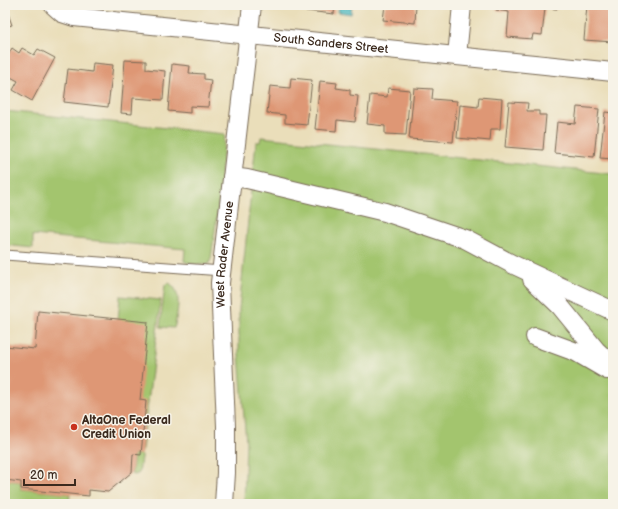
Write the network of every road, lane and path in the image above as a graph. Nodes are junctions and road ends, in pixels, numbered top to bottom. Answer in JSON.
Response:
{"nodes":[{"id":1,"x":54,"y":5,"type":"edge"},
{"id":2,"x":252,"y":5,"type":"edge"},
{"id":3,"x":462,"y":5,"type":"edge"},
{"id":4,"x":249,"y":34,"type":"junction"},
{"id":5,"x":457,"y":56,"type":"junction"},
{"id":6,"x":613,"y":72,"type":"edge"},
{"id":7,"x":232,"y":177,"type":"junction"},
{"id":8,"x":5,"y":255,"type":"edge"},
{"id":9,"x":512,"y":264,"type":"junction"},
{"id":10,"x":222,"y":271,"type":"junction"},
{"id":11,"x":613,"y":311,"type":"edge"},
{"id":12,"x":535,"y":337,"type":"dead end"},
{"id":13,"x":613,"y":366,"type":"edge"},
{"id":14,"x":613,"y":373,"type":"edge"},
{"id":15,"x":224,"y":504,"type":"edge"}],
"edges":[{"from":1,"to":4,"type":"street","name":"South Sanders Street"},
{"from":2,"to":4,"type":"street","name":"West Rader Avenue"},
{"from":3,"to":5,"type":"street"},
{"from":4,"to":5,"type":"street","name":"South Sanders Street"},
{"from":4,"to":7,"type":"street","name":"West Rader Avenue"},
{"from":5,"to":6,"type":"street","name":"South Sanders Street"},
{"from":7,"to":9,"type":"street"},
{"from":7,"to":10,"type":"street","name":"West Rader Avenue"},
{"from":8,"to":10,"type":"lane"},
{"from":9,"to":11,"type":"street"},
{"from":9,"to":13,"type":"street"},
{"from":10,"to":15,"type":"street","name":"West Rader Avenue"},
{"from":12,"to":14,"type":"street"}]}
